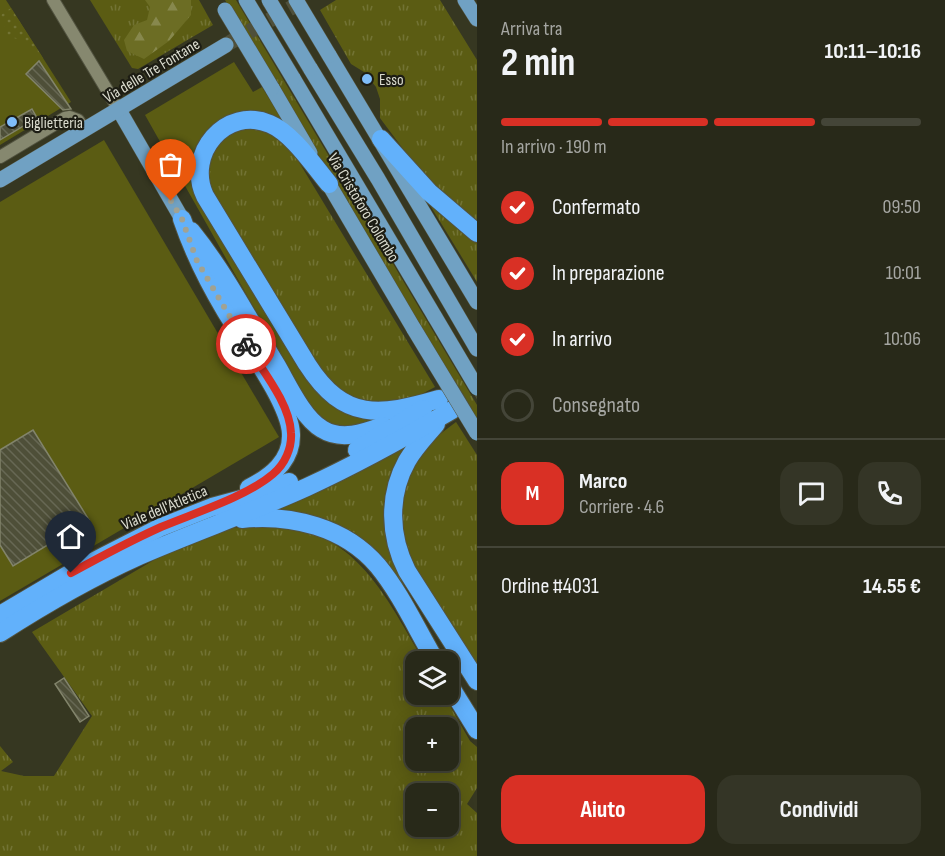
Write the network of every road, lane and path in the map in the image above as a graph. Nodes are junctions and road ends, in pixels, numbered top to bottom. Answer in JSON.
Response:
{"nodes":[{"id":1,"x":53,"y":0,"type":"edge"},
{"id":2,"x":246,"y":0,"type":"edge"},
{"id":3,"x":269,"y":0,"type":"edge"},
{"id":4,"x":296,"y":0,"type":"edge"},
{"id":5,"x":465,"y":0,"type":"edge"},
{"id":6,"x":222,"y":5,"type":"edge"},
{"id":7,"x":477,"y":20,"type":"edge"},
{"id":8,"x":226,"y":45,"type":"tunnel mouth"},
{"id":9,"x":119,"y":110,"type":"junction"},
{"id":10,"x":84,"y":129,"type":"junction"},
{"id":11,"x":376,"y":132,"type":"junction"},
{"id":12,"x":0,"y":157,"type":"edge"},
{"id":13,"x":378,"y":179,"type":"junction"},
{"id":14,"x":0,"y":180,"type":"edge"},
{"id":15,"x":329,"y":184,"type":"junction"},
{"id":16,"x":182,"y":219,"type":"junction"},
{"id":17,"x":477,"y":232,"type":"edge"},
{"id":18,"x":475,"y":299,"type":"edge"},
{"id":19,"x":477,"y":349,"type":"edge"},
{"id":20,"x":477,"y":388,"type":"edge"},
{"id":21,"x":445,"y":405,"type":"junction"},
{"id":22,"x":418,"y":412,"type":"junction"},
{"id":23,"x":477,"y":433,"type":"edge"},
{"id":24,"x":212,"y":507,"type":"junction"},
{"id":25,"x":225,"y":521,"type":"junction"},
{"id":26,"x":3,"y":627,"type":"edge"},
{"id":27,"x":429,"y":651,"type":"edge"},
{"id":28,"x":477,"y":681,"type":"edge"},
{"id":29,"x":459,"y":701,"type":"edge"},
{"id":30,"x":477,"y":730,"type":"edge"}],
"edges":[{"from":1,"to":9,"type":"street"},
{"from":2,"to":20,"type":"main road","name":"Via Cristoforo Colombo","bridge":true},
{"from":3,"to":13,"type":"main road","name":"Via Cristoforo Colombo","bridge":true},
{"from":4,"to":11,"type":"main road","bridge":true},
{"from":5,"to":7,"type":"main road"},
{"from":6,"to":15,"type":"main road","name":"Via Cristoforo Colombo","bridge":true},
{"from":8,"to":9,"type":"main road","name":"Via delle Tre Fontane"},
{"from":9,"to":10,"type":"main road","name":"Via delle Tre Fontane"},
{"from":9,"to":16,"type":"main road"},
{"from":10,"to":12,"type":"street"},
{"from":10,"to":14,"type":"main road","name":"Via delle Tre Fontane"},
{"from":11,"to":13,"type":"main road"},
{"from":11,"to":17,"type":"highway"},
{"from":11,"to":18,"type":"main road"},
{"from":13,"to":19,"type":"main road","name":"Via Cristoforo Colombo"},
{"from":15,"to":21,"type":"highway"},
{"from":15,"to":23,"type":"main road","name":"Via Cristoforo Colombo","bridge":true},
{"from":16,"to":22,"type":"highway"},
{"from":16,"to":24,"type":"highway"},
{"from":21,"to":22,"type":"highway","name":"Viale dell'Atletica"},
{"from":21,"to":25,"type":"highway","name":"Viale dell'Atletica"},
{"from":21,"to":28,"type":"highway"},
{"from":22,"to":24,"type":"highway","name":"Viale dell'Atletica"},
{"from":24,"to":26,"type":"highway","name":"Viale dell'Atletica"},
{"from":25,"to":26,"type":"highway","name":"Viale dell'Atletica"},
{"from":25,"to":27,"type":"highway"},
{"from":29,"to":30,"type":"highway"}]}
